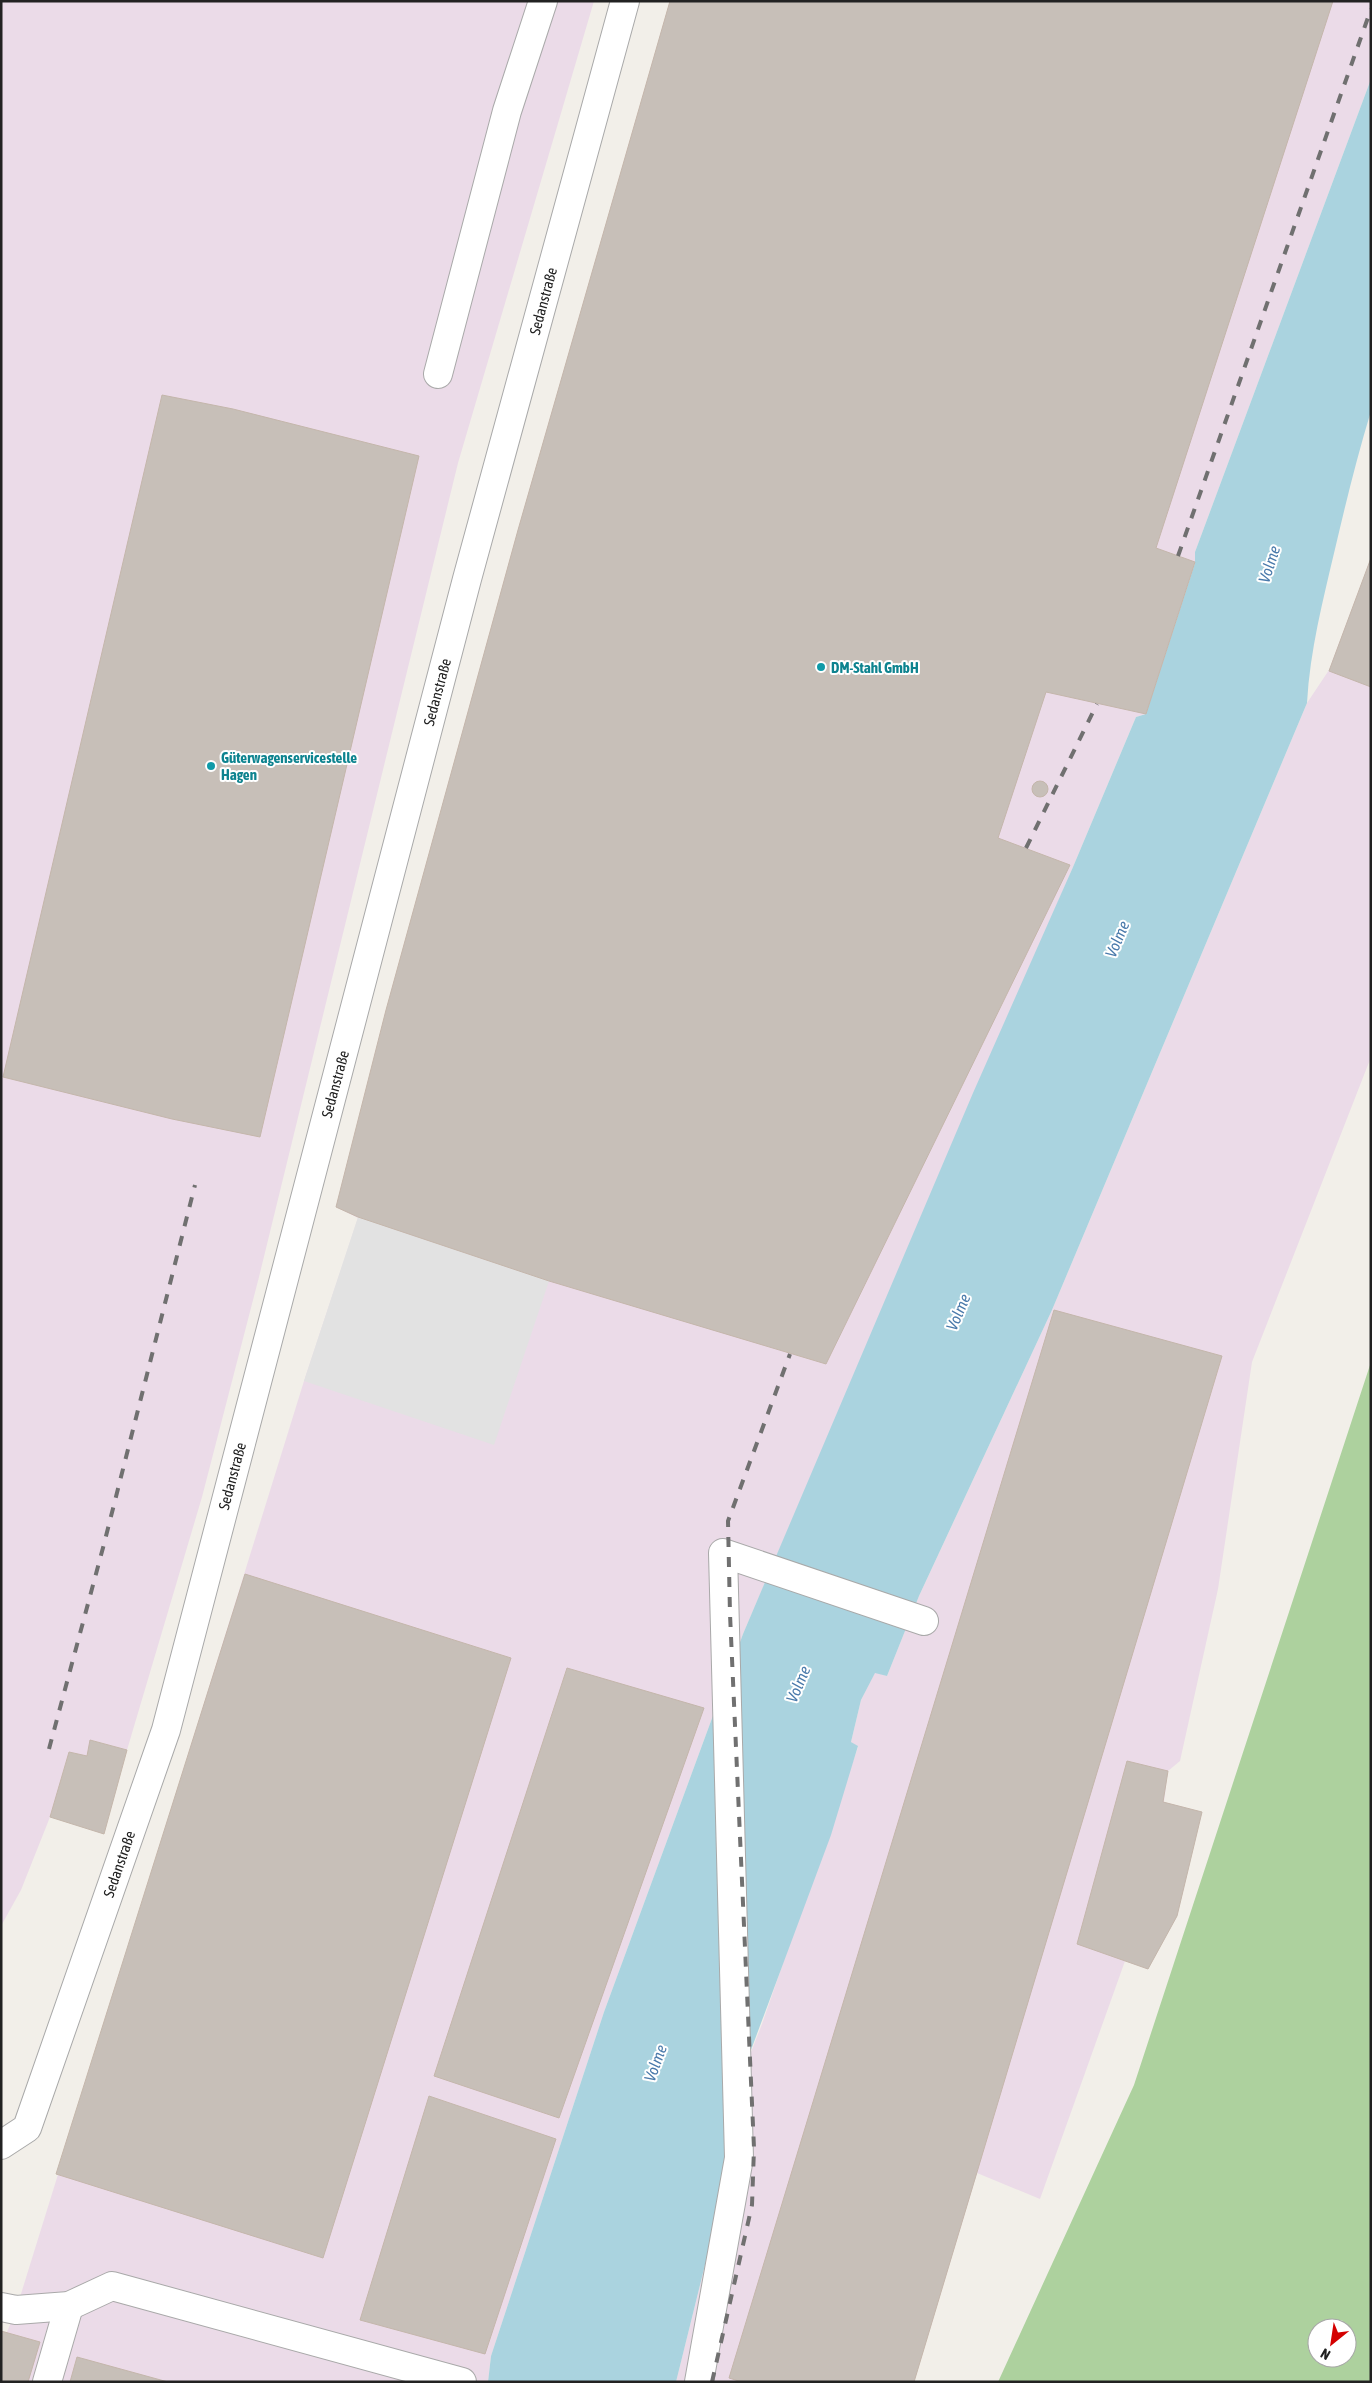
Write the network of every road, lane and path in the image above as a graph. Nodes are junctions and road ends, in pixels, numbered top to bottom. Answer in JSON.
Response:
{"nodes":[{"id":1,"x":542,"y":1,"type":"edge"},
{"id":2,"x":625,"y":1,"type":"edge"},
{"id":3,"x":438,"y":374,"type":"dead end"},
{"id":4,"x":924,"y":1621,"type":"dead end"},
{"id":5,"x":1,"y":2146,"type":"edge"},
{"id":6,"x":69,"y":2306,"type":"junction"},
{"id":7,"x":1,"y":2308,"type":"edge"},
{"id":8,"x":47,"y":2382,"type":"edge"},
{"id":9,"x":462,"y":2382,"type":"edge"},
{"id":10,"x":699,"y":2382,"type":"edge"}],
"edges":[{"from":1,"to":3,"type":"street"},
{"from":2,"to":5,"type":"street","name":"Sedanstraße"},
{"from":4,"to":10,"type":"street"},
{"from":6,"to":7,"type":"street"},
{"from":6,"to":8,"type":"street"},
{"from":6,"to":9,"type":"street"}]}
